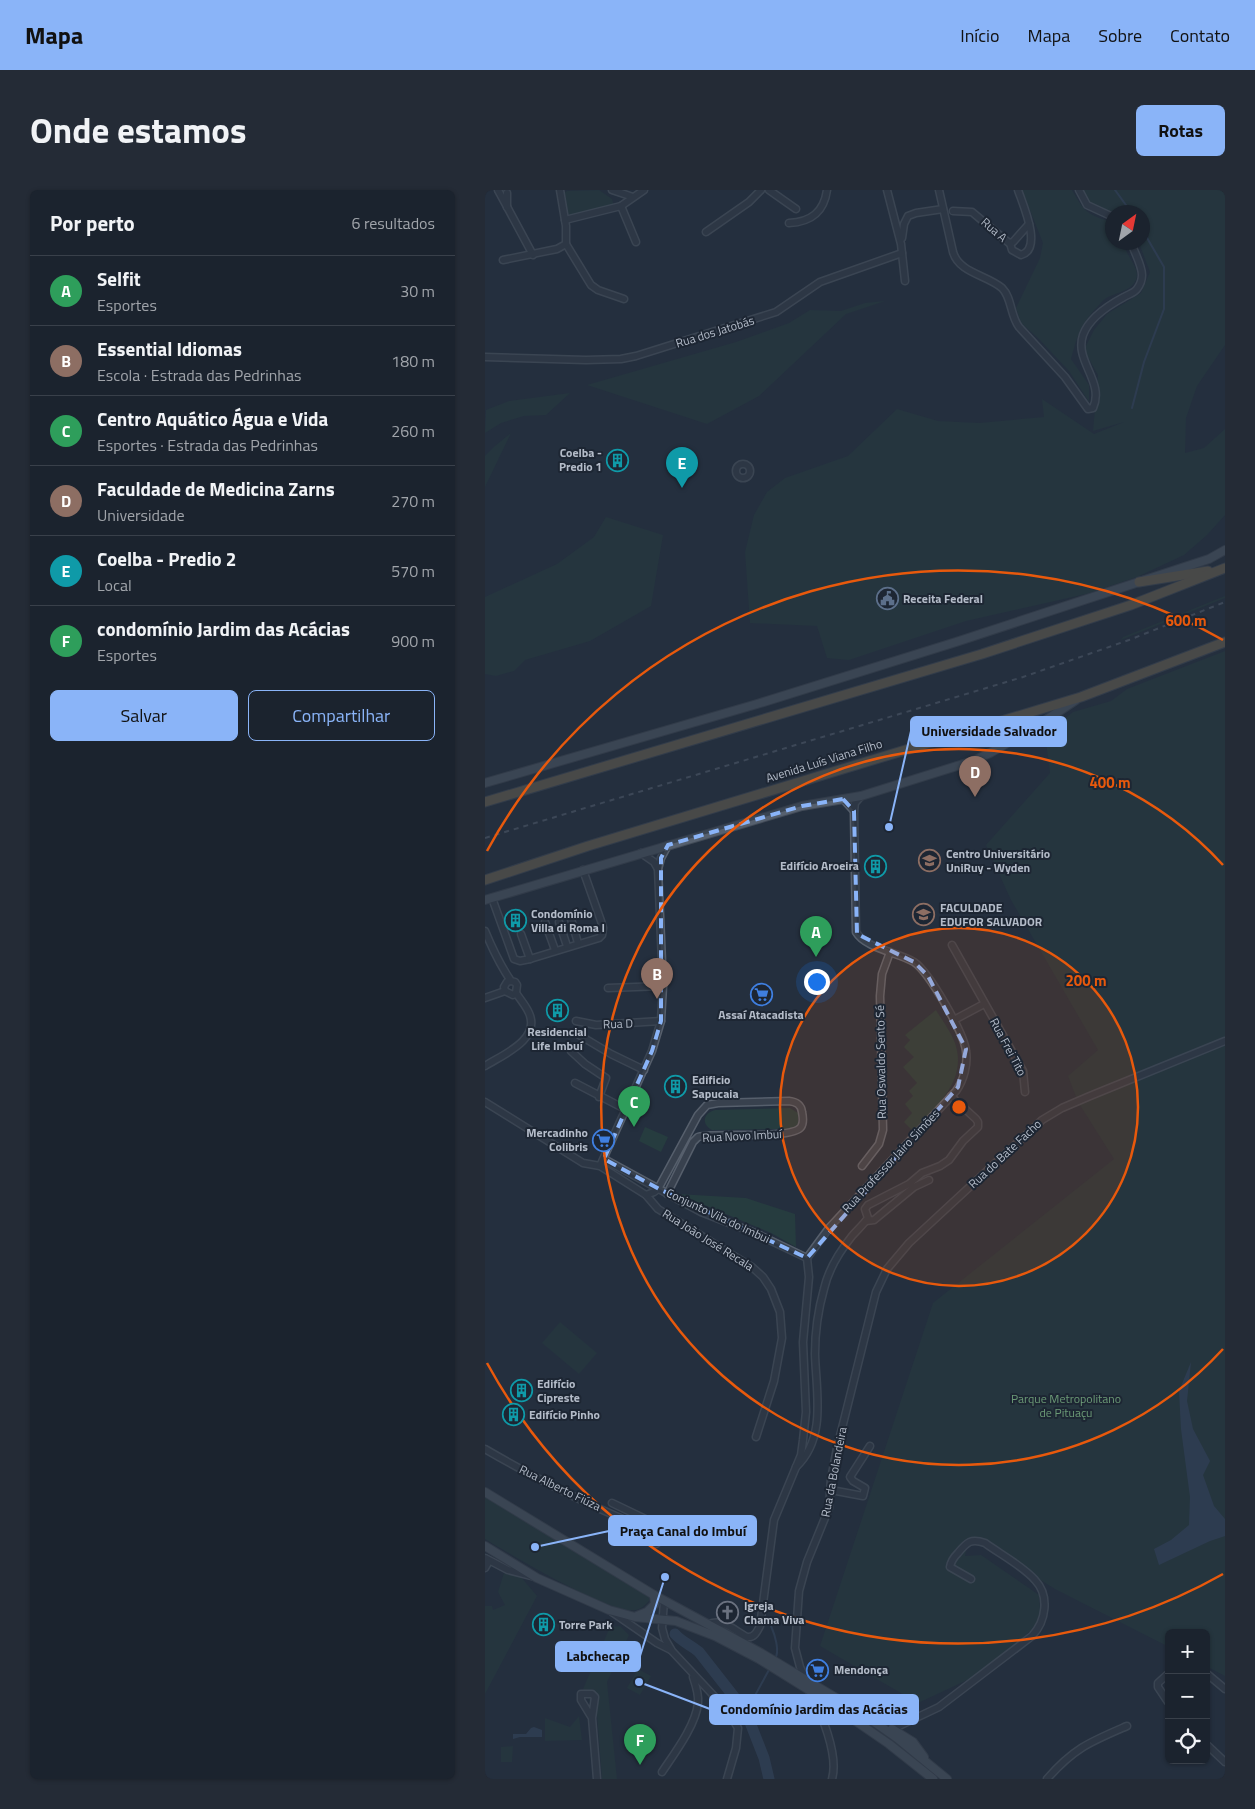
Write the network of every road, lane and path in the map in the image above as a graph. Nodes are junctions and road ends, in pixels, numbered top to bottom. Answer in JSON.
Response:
{"nodes":[{"id":1,"x":498,"y":190,"type":"edge"},
{"id":2,"x":560,"y":190,"type":"edge"},
{"id":3,"x":612,"y":190,"type":"edge"},
{"id":4,"x":644,"y":190,"type":"edge"},
{"id":5,"x":761,"y":190,"type":"edge"},
{"id":6,"x":769,"y":190,"type":"edge"},
{"id":7,"x":827,"y":190,"type":"edge"},
{"id":8,"x":887,"y":190,"type":"edge"},
{"id":9,"x":939,"y":190,"type":"edge"},
{"id":10,"x":1018,"y":190,"type":"edge"},
{"id":11,"x":1079,"y":190,"type":"edge"},
{"id":12,"x":507,"y":193,"type":"dead end"},
{"id":13,"x":633,"y":197,"type":"junction"},
{"id":14,"x":621,"y":206,"type":"junction"},
{"id":15,"x":507,"y":208,"type":"junction"},
{"id":16,"x":943,"y":208,"type":"junction"},
{"id":17,"x":796,"y":209,"type":"dead end"},
{"id":18,"x":953,"y":211,"type":"dead end"},
{"id":19,"x":1105,"y":214,"type":"edge"},
{"id":20,"x":565,"y":220,"type":"junction"},
{"id":21,"x":789,"y":223,"type":"dead end"},
{"id":22,"x":1029,"y":224,"type":"junction"},
{"id":23,"x":706,"y":232,"type":"dead end"},
{"id":24,"x":635,"y":242,"type":"dead end"},
{"id":25,"x":566,"y":244,"type":"junction"},
{"id":26,"x":901,"y":244,"type":"junction"},
{"id":27,"x":1010,"y":244,"type":"junction"},
{"id":28,"x":1134,"y":250,"type":"edge"},
{"id":29,"x":902,"y":253,"type":"junction"},
{"id":30,"x":533,"y":254,"type":"junction"},
{"id":31,"x":503,"y":260,"type":"dead end"},
{"id":32,"x":905,"y":281,"type":"dead end"},
{"id":33,"x":624,"y":299,"type":"dead end"},
{"id":34,"x":485,"y":357,"type":"edge"},
{"id":35,"x":1225,"y":550,"type":"edge"},
{"id":36,"x":1225,"y":568,"type":"edge"},
{"id":37,"x":1139,"y":582,"type":"junction"},
{"id":38,"x":1225,"y":642,"type":"edge"},
{"id":39,"x":1081,"y":697,"type":"junction"},
{"id":40,"x":485,"y":783,"type":"edge"},
{"id":41,"x":861,"y":796,"type":"junction"},
{"id":42,"x":843,"y":799,"type":"junction"},
{"id":43,"x":485,"y":802,"type":"edge"},
{"id":44,"x":854,"y":811,"type":"junction"},
{"id":45,"x":668,"y":846,"type":"junction"},
{"id":46,"x":641,"y":853,"type":"junction"},
{"id":47,"x":658,"y":869,"type":"junction"},
{"id":48,"x":583,"y":870,"type":"junction"},
{"id":49,"x":485,"y":880,"type":"edge"},
{"id":50,"x":488,"y":899,"type":"edge"},
{"id":51,"x":571,"y":919,"type":"dead end"},
{"id":52,"x":545,"y":922,"type":"dead end"},
{"id":53,"x":559,"y":922,"type":"dead end"},
{"id":54,"x":485,"y":931,"type":"edge"},
{"id":55,"x":521,"y":934,"type":"dead end"},
{"id":56,"x":578,"y":943,"type":"junction"},
{"id":57,"x":485,"y":945,"type":"edge"},
{"id":58,"x":952,"y":945,"type":"dead end"},
{"id":59,"x":567,"y":946,"type":"junction"},
{"id":60,"x":555,"y":950,"type":"junction"},
{"id":61,"x":890,"y":952,"type":"junction"},
{"id":62,"x":498,"y":959,"type":"junction"},
{"id":63,"x":530,"y":959,"type":"junction"},
{"id":64,"x":509,"y":982,"type":"junction"},
{"id":65,"x":663,"y":986,"type":"junction"},
{"id":66,"x":608,"y":988,"type":"dead end"},
{"id":67,"x":505,"y":992,"type":"junction"},
{"id":68,"x":514,"y":994,"type":"junction"},
{"id":69,"x":485,"y":998,"type":"edge"},
{"id":70,"x":984,"y":1004,"type":"junction"},
{"id":71,"x":954,"y":1020,"type":"junction"},
{"id":72,"x":575,"y":1021,"type":"dead end"},
{"id":73,"x":661,"y":1021,"type":"junction"},
{"id":74,"x":579,"y":1035,"type":"dead end"},
{"id":75,"x":1225,"y":1041,"type":"edge"},
{"id":76,"x":571,"y":1051,"type":"dead end"},
{"id":77,"x":485,"y":1066,"type":"edge"},
{"id":78,"x":644,"y":1070,"type":"junction"},
{"id":79,"x":575,"y":1083,"type":"dead end"},
{"id":80,"x":1025,"y":1092,"type":"dead end"},
{"id":81,"x":951,"y":1096,"type":"junction"},
{"id":82,"x":599,"y":1097,"type":"junction"},
{"id":83,"x":485,"y":1102,"type":"edge"},
{"id":84,"x":625,"y":1109,"type":"junction"},
{"id":85,"x":604,"y":1159,"type":"junction"},
{"id":86,"x":672,"y":1164,"type":"junction"},
{"id":87,"x":600,"y":1166,"type":"junction"},
{"id":88,"x":862,"y":1166,"type":"dead end"},
{"id":89,"x":679,"y":1168,"type":"junction"},
{"id":90,"x":929,"y":1180,"type":"dead end"},
{"id":91,"x":658,"y":1189,"type":"junction"},
{"id":92,"x":667,"y":1194,"type":"junction"},
{"id":93,"x":646,"y":1195,"type":"junction"},
{"id":94,"x":866,"y":1221,"type":"junction"},
{"id":95,"x":807,"y":1258,"type":"junction"},
{"id":96,"x":876,"y":1292,"type":"joint"},
{"id":97,"x":803,"y":1342,"type":"junction"},
{"id":98,"x":815,"y":1342,"type":"junction"},
{"id":99,"x":756,"y":1437,"type":"dead end"},
{"id":100,"x":870,"y":1446,"type":"dead end"},
{"id":101,"x":485,"y":1449,"type":"edge"},
{"id":102,"x":796,"y":1467,"type":"junction"},
{"id":103,"x":831,"y":1490,"type":"junction"},
{"id":104,"x":485,"y":1492,"type":"edge"},
{"id":105,"x":612,"y":1503,"type":"dead end"},
{"id":106,"x":636,"y":1525,"type":"junction"},
{"id":107,"x":663,"y":1536,"type":"junction"},
{"id":108,"x":485,"y":1546,"type":"edge"},
{"id":109,"x":487,"y":1559,"type":"edge"},
{"id":110,"x":485,"y":1568,"type":"edge"},
{"id":111,"x":537,"y":1578,"type":"junction"},
{"id":112,"x":971,"y":1580,"type":"dead end"},
{"id":113,"x":654,"y":1596,"type":"junction"},
{"id":114,"x":664,"y":1601,"type":"junction"},
{"id":115,"x":609,"y":1610,"type":"junction"},
{"id":116,"x":635,"y":1617,"type":"junction"},
{"id":117,"x":663,"y":1620,"type":"junction"},
{"id":118,"x":709,"y":1624,"type":"junction"},
{"id":119,"x":672,"y":1651,"type":"junction"},
{"id":120,"x":760,"y":1656,"type":"junction"},
{"id":121,"x":786,"y":1672,"type":"junction"},
{"id":122,"x":692,"y":1673,"type":"junction"},
{"id":123,"x":1207,"y":1674,"type":"edge"},
{"id":124,"x":1165,"y":1677,"type":"edge"},
{"id":125,"x":806,"y":1680,"type":"junction"},
{"id":126,"x":1225,"y":1689,"type":"edge"},
{"id":127,"x":809,"y":1690,"type":"junction"},
{"id":128,"x":827,"y":1697,"type":"junction"},
{"id":129,"x":1165,"y":1698,"type":"edge"},
{"id":130,"x":592,"y":1718,"type":"dead end"},
{"id":131,"x":881,"y":1726,"type":"junction"},
{"id":132,"x":1127,"y":1726,"type":"dead end"},
{"id":133,"x":897,"y":1728,"type":"junction"},
{"id":134,"x":875,"y":1734,"type":"junction"},
{"id":135,"x":1210,"y":1748,"type":"edge"},
{"id":136,"x":926,"y":1761,"type":"junction"},
{"id":137,"x":1225,"y":1762,"type":"edge"},
{"id":138,"x":662,"y":1772,"type":"dead end"},
{"id":139,"x":597,"y":1779,"type":"edge"},
{"id":140,"x":727,"y":1779,"type":"edge"},
{"id":141,"x":832,"y":1779,"type":"edge"},
{"id":142,"x":933,"y":1779,"type":"edge"},
{"id":143,"x":947,"y":1779,"type":"edge"},
{"id":144,"x":1047,"y":1779,"type":"edge"}],
"edges":[{"from":1,"to":15,"type":"street"},
{"from":2,"to":20,"type":"street"},
{"from":3,"to":13,"type":"street"},
{"from":4,"to":13,"type":"street"},
{"from":5,"to":23,"type":"street"},
{"from":6,"to":17,"type":"street"},
{"from":7,"to":21,"type":"street"},
{"from":8,"to":26,"type":"street"},
{"from":9,"to":16,"type":"street"},
{"from":10,"to":22,"type":"street"},
{"from":11,"to":19,"type":"street"},
{"from":12,"to":15,"type":"street"},
{"from":13,"to":14,"type":"street"},
{"from":14,"to":20,"type":"street"},
{"from":14,"to":24,"type":"street"},
{"from":15,"to":30,"type":"street"},
{"from":16,"to":26,"type":"street"},
{"from":16,"to":28,"type":"street"},
{"from":18,"to":27,"type":"street","name":"Rua A"},
{"from":20,"to":25,"type":"street"},
{"from":22,"to":27,"type":"street","name":"Rua A"},
{"from":22,"to":27,"type":"street"},
{"from":25,"to":30,"type":"street"},
{"from":25,"to":33,"type":"street"},
{"from":26,"to":29,"type":"street"},
{"from":29,"to":32,"type":"street"},
{"from":29,"to":34,"type":"street","name":"Rua dos Jatobás"},
{"from":30,"to":31,"type":"street"},
{"from":35,"to":37,"type":"main road"},
{"from":36,"to":37,"type":"highway"},
{"from":36,"to":43,"type":"highway"},
{"from":37,"to":40,"type":"main road"},
{"from":38,"to":39,"type":"highway","name":"Avenida Luís Viana Filho"},
{"from":39,"to":41,"type":"main road"},
{"from":39,"to":49,"type":"highway","name":"Avenida Luís Viana Filho"},
{"from":41,"to":42,"type":"main road"},
{"from":41,"to":44,"type":"street","name":"Rua Professor Jairo Simões"},
{"from":42,"to":44,"type":"street"},
{"from":42,"to":45,"type":"main road"},
{"from":44,"to":61,"type":"street","name":"Rua Professor Jairo Simões"},
{"from":45,"to":46,"type":"main road"},
{"from":45,"to":47,"type":"street"},
{"from":46,"to":47,"type":"street"},
{"from":46,"to":48,"type":"main road"},
{"from":47,"to":65,"type":"street"},
{"from":48,"to":50,"type":"main road"},
{"from":48,"to":56,"type":"street"},
{"from":50,"to":63,"type":"street"},
{"from":51,"to":56,"type":"street"},
{"from":52,"to":60,"type":"street"},
{"from":53,"to":59,"type":"street"},
{"from":54,"to":62,"type":"street"},
{"from":55,"to":63,"type":"street"},
{"from":56,"to":59,"type":"street"},
{"from":57,"to":62,"type":"street"},
{"from":58,"to":70,"type":"street","name":"Rua Frei Tito"},
{"from":59,"to":60,"type":"street"},
{"from":60,"to":63,"type":"street"},
{"from":61,"to":71,"type":"street","name":"Rua Professor Jairo Simões"},
{"from":61,"to":88,"type":"street","name":"Rua Oswaldo Sento Sé"},
{"from":62,"to":64,"type":"street"},
{"from":64,"to":67,"type":"street"},
{"from":64,"to":68,"type":"street"},
{"from":65,"to":66,"type":"street"},
{"from":65,"to":73,"type":"street"},
{"from":67,"to":68,"type":"street"},
{"from":67,"to":69,"type":"street"},
{"from":68,"to":77,"type":"street"},
{"from":70,"to":71,"type":"street","name":"Rua Frei Tito"},
{"from":70,"to":80,"type":"street","name":"Rua Frei Tito"},
{"from":71,"to":81,"type":"street","name":"Rua Professor Jairo Simões"},
{"from":72,"to":73,"type":"street","name":"Rua D"},
{"from":73,"to":78,"type":"street"},
{"from":74,"to":78,"type":"street"},
{"from":75,"to":96,"type":"street","name":"Rua do Bate Facho"},
{"from":76,"to":82,"type":"street"},
{"from":78,"to":84,"type":"street"},
{"from":79,"to":82,"type":"street"},
{"from":81,"to":94,"type":"street"},
{"from":81,"to":95,"type":"street","name":"Rua Professor Jairo Simões"},
{"from":82,"to":84,"type":"street"},
{"from":83,"to":87,"type":"street","name":"Rua João José Recala"},
{"from":84,"to":85,"type":"street"},
{"from":85,"to":87,"type":"street"},
{"from":85,"to":91,"type":"street","name":"Conjunto Vila do Imbui"},
{"from":86,"to":89,"type":"street"},
{"from":86,"to":89,"type":"street","name":"Rua Novo Imbuí"},
{"from":86,"to":91,"type":"street","name":"Rua Novo Imbuí"},
{"from":87,"to":93,"type":"street","name":"Rua João José Recala"},
{"from":89,"to":92,"type":"street","name":"Rua Novo Imbuí"},
{"from":90,"to":94,"type":"street"},
{"from":91,"to":92,"type":"street","name":"Conjunto Vila do Imbui"},
{"from":91,"to":93,"type":"street"},
{"from":92,"to":95,"type":"street","name":"Conjunto Vila do Imbui"},
{"from":93,"to":99,"type":"street","name":"Rua João José Recala"},
{"from":94,"to":98,"type":"street"},
{"from":95,"to":97,"type":"street"},
{"from":96,"to":103,"type":"street","name":"Rua da Bolandeira"},
{"from":97,"to":98,"type":"street"},
{"from":97,"to":102,"type":"street"},
{"from":98,"to":102,"type":"street"},
{"from":100,"to":103,"type":"street"},
{"from":101,"to":106,"type":"street","name":"Rua Alberto Fiúza"},
{"from":102,"to":118,"type":"street"},
{"from":103,"to":125,"type":"street","name":"Rua da Bolandeira"},
{"from":104,"to":113,"type":"main road"},
{"from":105,"to":107,"type":"street","name":"Rua Alberto Fiúza"},
{"from":106,"to":107,"type":"street","name":"Rua Alberto Fiúza"},
{"from":106,"to":107,"type":"street","name":"Rua Alberto Fiúza"},
{"from":108,"to":111,"type":"main road"},
{"from":109,"to":110,"type":"street"},
{"from":109,"to":111,"type":"street"},
{"from":111,"to":115,"type":"main road"},
{"from":112,"to":133,"type":"street"},
{"from":113,"to":114,"type":"main road"},
{"from":113,"to":116,"type":"main road"},
{"from":114,"to":117,"type":"street"},
{"from":114,"to":118,"type":"main road"},
{"from":115,"to":116,"type":"main road"},
{"from":115,"to":119,"type":"street"},
{"from":116,"to":117,"type":"main road"},
{"from":117,"to":119,"type":"street"},
{"from":117,"to":120,"type":"main road"},
{"from":118,"to":120,"type":"main road"},
{"from":119,"to":122,"type":"street"},
{"from":120,"to":121,"type":"main road"},
{"from":121,"to":125,"type":"main road"},
{"from":121,"to":127,"type":"main road"},
{"from":122,"to":138,"type":"street"},
{"from":122,"to":140,"type":"street"},
{"from":123,"to":126,"type":"street"},
{"from":124,"to":129,"type":"street"},
{"from":125,"to":128,"type":"main road"},
{"from":127,"to":128,"type":"main road"},
{"from":127,"to":141,"type":"street"},
{"from":128,"to":131,"type":"main road"},
{"from":128,"to":134,"type":"main road"},
{"from":130,"to":139,"type":"street"},
{"from":131,"to":133,"type":"main road"},
{"from":131,"to":134,"type":"main road"},
{"from":131,"to":136,"type":"main road"},
{"from":132,"to":144,"type":"street"},
{"from":133,"to":136,"type":"main road"},
{"from":134,"to":142,"type":"main road"},
{"from":135,"to":137,"type":"street"},
{"from":136,"to":143,"type":"main road"}]}
